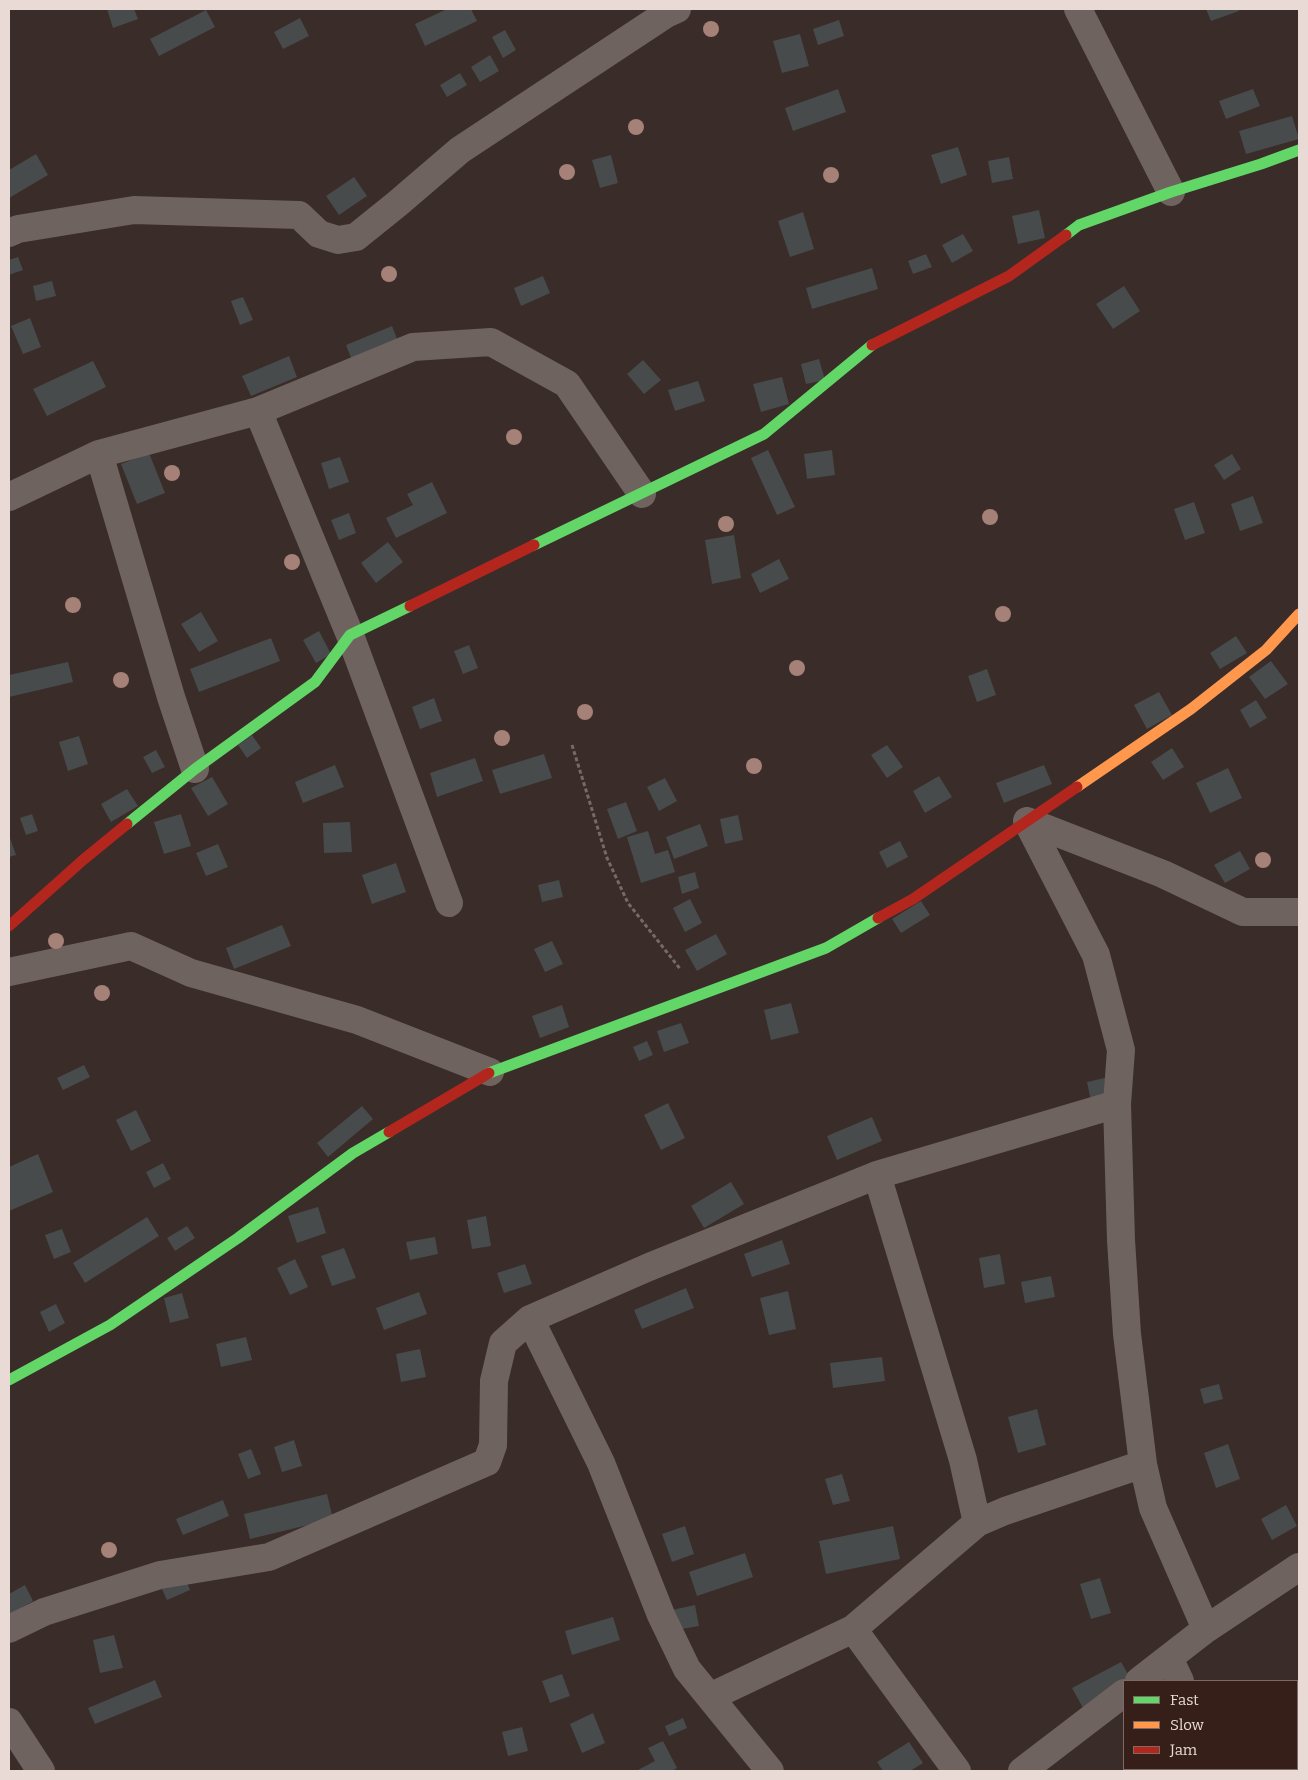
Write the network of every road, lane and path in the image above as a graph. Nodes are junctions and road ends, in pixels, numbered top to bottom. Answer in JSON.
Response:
{"nodes":[{"id":1,"x":677,"y":9,"type":"edge"},
{"id":2,"x":1078,"y":9,"type":"edge"},
{"id":3,"x":1299,"y":150,"type":"edge"},
{"id":4,"x":1171,"y":192,"type":"junction"},
{"id":5,"x":9,"y":233,"type":"edge"},
{"id":6,"x":258,"y":411,"type":"junction"},
{"id":7,"x":99,"y":454,"type":"junction"},
{"id":8,"x":642,"y":494,"type":"junction"},
{"id":9,"x":9,"y":497,"type":"edge"},
{"id":10,"x":1299,"y":614,"type":"edge"},
{"id":11,"x":350,"y":635,"type":"junction"},
{"id":12,"x":572,"y":745,"type":"dead end"},
{"id":13,"x":196,"y":769,"type":"junction"},
{"id":14,"x":1027,"y":822,"type":"junction"},
{"id":15,"x":448,"y":903,"type":"dead end"},
{"id":16,"x":1299,"y":912,"type":"edge"},
{"id":17,"x":9,"y":926,"type":"edge"},
{"id":18,"x":9,"y":972,"type":"edge"},
{"id":19,"x":700,"y":994,"type":"junction"},
{"id":20,"x":490,"y":1072,"type":"junction"},
{"id":21,"x":1116,"y":1104,"type":"junction"},
{"id":22,"x":877,"y":1175,"type":"junction"},
{"id":23,"x":530,"y":1319,"type":"junction"},
{"id":24,"x":9,"y":1380,"type":"edge"},
{"id":25,"x":1143,"y":1464,"type":"junction"},
{"id":26,"x":977,"y":1523,"type":"junction"},
{"id":27,"x":1299,"y":1567,"type":"edge"},
{"id":28,"x":9,"y":1628,"type":"edge"},
{"id":29,"x":853,"y":1629,"type":"junction"},
{"id":30,"x":1206,"y":1629,"type":"junction"},
{"id":31,"x":1174,"y":1670,"type":"edge"},
{"id":32,"x":1142,"y":1680,"type":"edge"},
{"id":33,"x":1123,"y":1694,"type":"edge"},
{"id":34,"x":710,"y":1697,"type":"junction"},
{"id":35,"x":9,"y":1722,"type":"edge"},
{"id":36,"x":41,"y":1771,"type":"edge"},
{"id":37,"x":770,"y":1771,"type":"edge"},
{"id":38,"x":957,"y":1771,"type":"edge"},
{"id":39,"x":1022,"y":1771,"type":"edge"}],
"edges":[{"from":1,"to":5,"type":"street"},
{"from":2,"to":4,"type":"street"},
{"from":3,"to":4,"type":"street"},
{"from":4,"to":8,"type":"street"},
{"from":6,"to":7,"type":"street"},
{"from":6,"to":8,"type":"street"},
{"from":6,"to":11,"type":"street"},
{"from":7,"to":9,"type":"street"},
{"from":7,"to":13,"type":"street"},
{"from":8,"to":11,"type":"street"},
{"from":10,"to":14,"type":"street"},
{"from":11,"to":13,"type":"street"},
{"from":11,"to":15,"type":"street"},
{"from":12,"to":19,"type":"path"},
{"from":13,"to":17,"type":"street"},
{"from":14,"to":16,"type":"street"},
{"from":14,"to":19,"type":"street"},
{"from":14,"to":21,"type":"street"},
{"from":18,"to":20,"type":"street"},
{"from":19,"to":20,"type":"street"},
{"from":20,"to":24,"type":"street"},
{"from":21,"to":22,"type":"street"},
{"from":21,"to":25,"type":"street"},
{"from":22,"to":23,"type":"street"},
{"from":22,"to":26,"type":"street"},
{"from":23,"to":28,"type":"street"},
{"from":23,"to":34,"type":"street"},
{"from":25,"to":26,"type":"street"},
{"from":25,"to":30,"type":"street"},
{"from":26,"to":29,"type":"street"},
{"from":27,"to":30,"type":"street"},
{"from":29,"to":34,"type":"street"},
{"from":29,"to":38,"type":"street"},
{"from":30,"to":31,"type":"street"},
{"from":31,"to":32,"type":"street"},
{"from":33,"to":39,"type":"street"},
{"from":34,"to":37,"type":"street"},
{"from":35,"to":36,"type":"street"}]}
